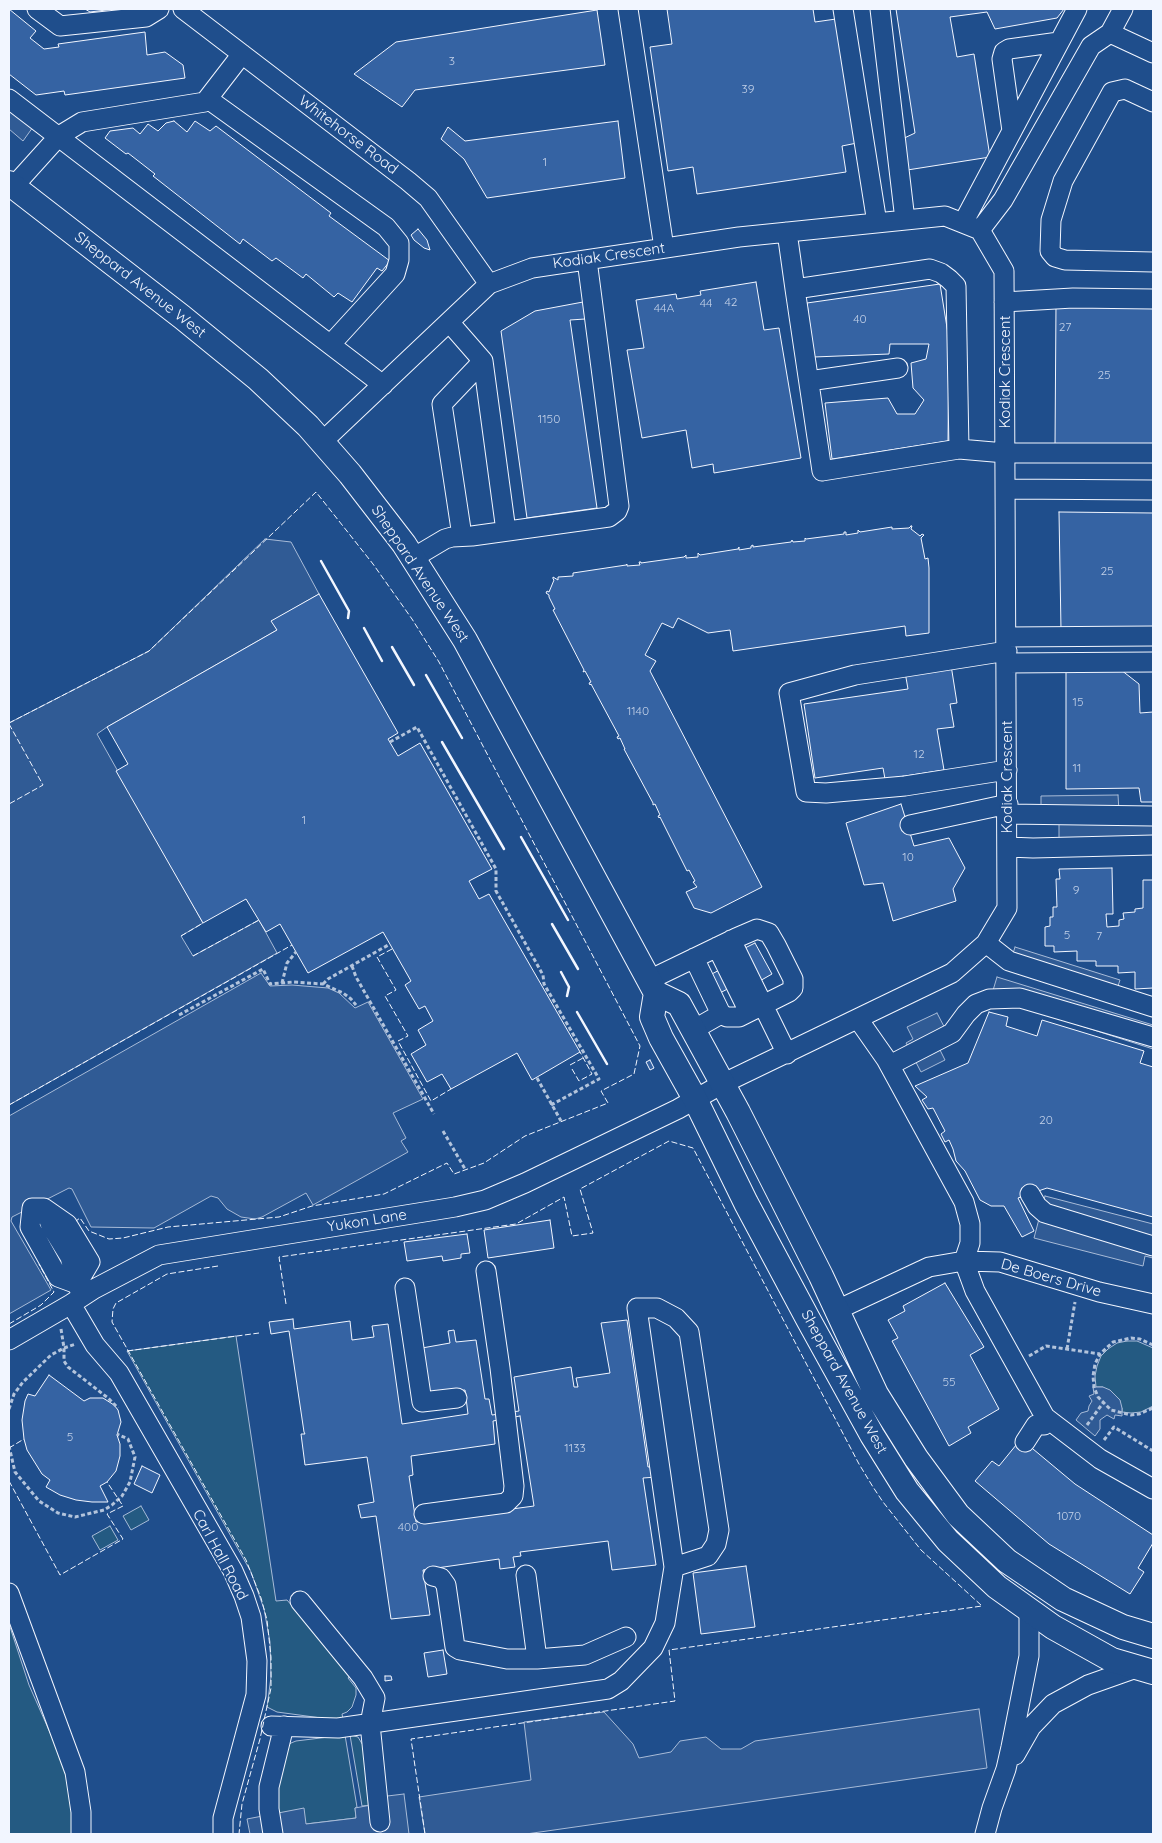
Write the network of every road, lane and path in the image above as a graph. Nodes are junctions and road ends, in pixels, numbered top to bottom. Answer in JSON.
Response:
{"nodes":[{"id":1,"x":37,"y":9,"type":"edge"},
{"id":2,"x":159,"y":9,"type":"edge"},
{"id":3,"x":183,"y":9,"type":"edge"},
{"id":4,"x":628,"y":9,"type":"edge"},
{"id":5,"x":843,"y":9,"type":"edge"},
{"id":6,"x":880,"y":9,"type":"edge"},
{"id":7,"x":1077,"y":9,"type":"edge"},
{"id":8,"x":1123,"y":9,"type":"edge"},
{"id":9,"x":1110,"y":33,"type":"junction"},
{"id":10,"x":1059,"y":42,"type":"junction"},
{"id":11,"x":1153,"y":53,"type":"edge"},
{"id":12,"x":242,"y":54,"type":"junction"},
{"id":13,"x":9,"y":99,"type":"edge"},
{"id":14,"x":208,"y":99,"type":"junction"},
{"id":15,"x":1153,"y":102,"type":"edge"},
{"id":16,"x":1012,"y":131,"type":"junction"},
{"id":17,"x":59,"y":136,"type":"junction"},
{"id":18,"x":11,"y":185,"type":"edge"},
{"id":19,"x":905,"y":220,"type":"junction"},
{"id":20,"x":877,"y":223,"type":"junction"},
{"id":21,"x":962,"y":223,"type":"junction"},
{"id":22,"x":980,"y":230,"type":"junction"},
{"id":23,"x":787,"y":232,"type":"junction"},
{"id":24,"x":664,"y":248,"type":"junction"},
{"id":25,"x":587,"y":260,"type":"junction"},
{"id":26,"x":1153,"y":262,"type":"edge"},
{"id":27,"x":489,"y":284,"type":"junction"},
{"id":28,"x":795,"y":289,"type":"junction"},
{"id":29,"x":1153,"y":299,"type":"edge"},
{"id":30,"x":1004,"y":302,"type":"junction"},
{"id":31,"x":449,"y":322,"type":"junction"},
{"id":32,"x":331,"y":344,"type":"junction"},
{"id":33,"x":482,"y":361,"type":"junction"},
{"id":34,"x":898,"y":368,"type":"dead end"},
{"id":35,"x":809,"y":381,"type":"junction"},
{"id":36,"x":382,"y":385,"type":"junction"},
{"id":37,"x":323,"y":441,"type":"junction"},
{"id":38,"x":959,"y":449,"type":"junction"},
{"id":39,"x":1006,"y":453,"type":"junction"},
{"id":40,"x":1153,"y":454,"type":"edge"},
{"id":41,"x":1006,"y":489,"type":"junction"},
{"id":42,"x":1153,"y":490,"type":"edge"},
{"id":43,"x":506,"y":531,"type":"junction"},
{"id":44,"x":462,"y":536,"type":"junction"},
{"id":45,"x":413,"y":558,"type":"junction"},
{"id":46,"x":1153,"y":636,"type":"edge"},
{"id":47,"x":1007,"y":650,"type":"junction"},
{"id":48,"x":1153,"y":662,"type":"edge"},
{"id":49,"x":390,"y":742,"type":"dead end"},
{"id":50,"x":1007,"y":770,"type":"junction"},
{"id":51,"x":1008,"y":809,"type":"junction"},
{"id":52,"x":1153,"y":816,"type":"edge"},
{"id":53,"x":910,"y":825,"type":"dead end"},
{"id":54,"x":1153,"y":845,"type":"edge"},
{"id":55,"x":1008,"y":847,"type":"junction"},
{"id":56,"x":724,"y":943,"type":"junction"},
{"id":57,"x":986,"y":943,"type":"junction"},
{"id":58,"x":390,"y":944,"type":"dead end"},
{"id":59,"x":296,"y":952,"type":"dead end"},
{"id":60,"x":694,"y":958,"type":"junction"},
{"id":61,"x":352,"y":966,"type":"junction"},
{"id":62,"x":282,"y":983,"type":"junction"},
{"id":63,"x":324,"y":984,"type":"junction"},
{"id":64,"x":653,"y":986,"type":"junction"},
{"id":65,"x":356,"y":1005,"type":"dead end"},
{"id":66,"x":1153,"y":1006,"type":"edge"},
{"id":67,"x":756,"y":1009,"type":"junction"},
{"id":68,"x":721,"y":1014,"type":"junction"},
{"id":69,"x":179,"y":1015,"type":"dead end"},
{"id":70,"x":858,"y":1019,"type":"junction"},
{"id":71,"x":693,"y":1030,"type":"junction"},
{"id":72,"x":1153,"y":1037,"type":"edge"},
{"id":73,"x":787,"y":1054,"type":"junction"},
{"id":74,"x":890,"y":1065,"type":"junction"},
{"id":75,"x":536,"y":1078,"type":"dead end"},
{"id":76,"x":722,"y":1084,"type":"junction"},
{"id":77,"x":695,"y":1099,"type":"junction"},
{"id":78,"x":552,"y":1104,"type":"junction"},
{"id":79,"x":434,"y":1114,"type":"dead end"},
{"id":80,"x":561,"y":1121,"type":"dead end"},
{"id":81,"x":443,"y":1131,"type":"dead end"},
{"id":82,"x":465,"y":1170,"type":"dead end"},
{"id":83,"x":1030,"y":1194,"type":"dead end"},
{"id":84,"x":1153,"y":1246,"type":"edge"},
{"id":85,"x":964,"y":1261,"type":"junction"},
{"id":86,"x":486,"y":1271,"type":"dead end"},
{"id":87,"x":405,"y":1288,"type":"dead end"},
{"id":88,"x":77,"y":1295,"type":"junction"},
{"id":89,"x":1075,"y":1302,"type":"dead end"},
{"id":90,"x":1153,"y":1304,"type":"edge"},
{"id":91,"x":837,"y":1310,"type":"junction"},
{"id":92,"x":61,"y":1329,"type":"dead end"},
{"id":93,"x":91,"y":1339,"type":"junction"},
{"id":94,"x":9,"y":1340,"type":"edge"},
{"id":95,"x":1153,"y":1345,"type":"edge"},
{"id":96,"x":64,"y":1348,"type":"junction"},
{"id":97,"x":1067,"y":1349,"type":"junction"},
{"id":98,"x":1100,"y":1354,"type":"junction"},
{"id":99,"x":1028,"y":1356,"type":"dead end"},
{"id":100,"x":457,"y":1398,"type":"dead end"},
{"id":101,"x":1103,"y":1403,"type":"junction"},
{"id":102,"x":1153,"y":1408,"type":"edge"},
{"id":103,"x":9,"y":1409,"type":"edge"},
{"id":104,"x":1148,"y":1412,"type":"junction"},
{"id":105,"x":123,"y":1413,"type":"dead end"},
{"id":106,"x":1153,"y":1413,"type":"edge"},
{"id":107,"x":1046,"y":1422,"type":"junction"},
{"id":108,"x":1086,"y":1425,"type":"dead end"},
{"id":109,"x":118,"y":1434,"type":"dead end"},
{"id":110,"x":135,"y":1437,"type":"dead end"},
{"id":111,"x":128,"y":1439,"type":"junction"},
{"id":112,"x":1104,"y":1440,"type":"dead end"},
{"id":113,"x":1029,"y":1445,"type":"dead end"},
{"id":114,"x":9,"y":1446,"type":"edge"},
{"id":115,"x":1153,"y":1451,"type":"edge"},
{"id":116,"x":1153,"y":1490,"type":"edge"},
{"id":117,"x":424,"y":1514,"type":"dead end"},
{"id":118,"x":674,"y":1568,"type":"junction"},
{"id":119,"x":526,"y":1575,"type":"dead end"},
{"id":120,"x":433,"y":1576,"type":"dead end"},
{"id":121,"x":9,"y":1592,"type":"edge"},
{"id":122,"x":300,"y":1601,"type":"dead end"},
{"id":123,"x":1028,"y":1610,"type":"junction"},
{"id":124,"x":1153,"y":1636,"type":"edge"},
{"id":125,"x":626,"y":1637,"type":"dead end"},
{"id":126,"x":537,"y":1659,"type":"junction"},
{"id":127,"x":1145,"y":1670,"type":"edge"},
{"id":128,"x":370,"y":1724,"type":"junction"},
{"id":129,"x":1006,"y":1769,"type":"junction"},
{"id":130,"x":380,"y":1822,"type":"dead end"},
{"id":131,"x":81,"y":1834,"type":"edge"},
{"id":132,"x":223,"y":1834,"type":"edge"},
{"id":133,"x":273,"y":1834,"type":"edge"},
{"id":134,"x":985,"y":1834,"type":"edge"}],
"edges":[{"from":1,"to":2,"type":"street"},
{"from":3,"to":12,"type":"street","name":"Whitehorse Road"},
{"from":4,"to":24,"type":"street"},
{"from":5,"to":20,"type":"street"},
{"from":6,"to":19,"type":"street"},
{"from":7,"to":10,"type":"street"},
{"from":8,"to":9,"type":"street"},
{"from":9,"to":11,"type":"street"},
{"from":9,"to":22,"type":"street"},
{"from":10,"to":16,"type":"street"},
{"from":10,"to":16,"type":"street"},
{"from":12,"to":14,"type":"street"},
{"from":12,"to":27,"type":"street","name":"Whitehorse Road"},
{"from":13,"to":17,"type":"street"},
{"from":14,"to":17,"type":"street"},
{"from":14,"to":32,"type":"street"},
{"from":15,"to":26,"type":"street"},
{"from":16,"to":21,"type":"street"},
{"from":17,"to":18,"type":"street"},
{"from":17,"to":32,"type":"street"},
{"from":18,"to":37,"type":"main road","name":"Sheppard Avenue West"},
{"from":19,"to":20,"type":"street","name":"Kodiak Crescent"},
{"from":19,"to":21,"type":"street","name":"Kodiak Crescent"},
{"from":20,"to":23,"type":"street","name":"Kodiak Crescent"},
{"from":21,"to":22,"type":"street","name":"Kodiak Crescent"},
{"from":22,"to":30,"type":"street","name":"Kodiak Crescent"},
{"from":23,"to":24,"type":"street","name":"Kodiak Crescent"},
{"from":23,"to":28,"type":"street"},
{"from":24,"to":25,"type":"street","name":"Kodiak Crescent"},
{"from":25,"to":27,"type":"street","name":"Kodiak Crescent"},
{"from":25,"to":43,"type":"street"},
{"from":27,"to":31,"type":"street","name":"Kodiak Crescent"},
{"from":28,"to":35,"type":"street"},
{"from":28,"to":38,"type":"street"},
{"from":29,"to":30,"type":"street"},
{"from":30,"to":39,"type":"street","name":"Kodiak Crescent"},
{"from":31,"to":33,"type":"street"},
{"from":31,"to":36,"type":"street","name":"Kodiak Crescent"},
{"from":32,"to":36,"type":"street"},
{"from":33,"to":43,"type":"street"},
{"from":33,"to":44,"type":"street"},
{"from":34,"to":35,"type":"street"},
{"from":35,"to":38,"type":"street"},
{"from":36,"to":37,"type":"street","name":"Kodiak Crescent"},
{"from":37,"to":45,"type":"main road","name":"Sheppard Avenue West"},
{"from":38,"to":39,"type":"street"},
{"from":39,"to":40,"type":"street"},
{"from":39,"to":41,"type":"street","name":"Kodiak Crescent"},
{"from":41,"to":42,"type":"street"},
{"from":41,"to":47,"type":"street","name":"Kodiak Crescent"},
{"from":43,"to":44,"type":"street"},
{"from":44,"to":45,"type":"street"},
{"from":45,"to":64,"type":"main road","name":"Sheppard Avenue West"},
{"from":46,"to":47,"type":"street"},
{"from":47,"to":48,"type":"street"},
{"from":47,"to":50,"type":"street","name":"Kodiak Crescent"},
{"from":47,"to":50,"type":"street"},
{"from":49,"to":78,"type":"path"},
{"from":50,"to":51,"type":"street","name":"Kodiak Crescent"},
{"from":51,"to":52,"type":"street"},
{"from":51,"to":53,"type":"street"},
{"from":51,"to":55,"type":"street","name":"Kodiak Crescent"},
{"from":54,"to":55,"type":"street"},
{"from":55,"to":57,"type":"street","name":"Kodiak Crescent"},
{"from":56,"to":60,"type":"street"},
{"from":56,"to":67,"type":"street"},
{"from":56,"to":67,"type":"street"},
{"from":57,"to":66,"type":"street"},
{"from":57,"to":70,"type":"street","name":"Kodiak Crescent"},
{"from":58,"to":61,"type":"path"},
{"from":59,"to":62,"type":"path"},
{"from":60,"to":64,"type":"street"},
{"from":60,"to":68,"type":"street"},
{"from":61,"to":63,"type":"path"},
{"from":61,"to":79,"type":"path"},
{"from":62,"to":63,"type":"path"},
{"from":62,"to":69,"type":"path"},
{"from":63,"to":65,"type":"path"},
{"from":64,"to":71,"type":"main road","name":"Sheppard Avenue West"},
{"from":64,"to":77,"type":"main road","name":"Sheppard Avenue West"},
{"from":67,"to":68,"type":"street"},
{"from":67,"to":73,"type":"street"},
{"from":68,"to":71,"type":"street"},
{"from":70,"to":73,"type":"street","name":"Kodiak Crescent"},
{"from":70,"to":74,"type":"street"},
{"from":71,"to":76,"type":"main road","name":"Sheppard Avenue West"},
{"from":72,"to":74,"type":"street"},
{"from":73,"to":76,"type":"street","name":"Kodiak Crescent"},
{"from":74,"to":85,"type":"street"},
{"from":75,"to":78,"type":"path"},
{"from":76,"to":77,"type":"street","name":"Yukon Lane"},
{"from":76,"to":91,"type":"main road","name":"Sheppard Avenue West"},
{"from":77,"to":88,"type":"street","name":"Yukon Lane"},
{"from":77,"to":123,"type":"main road","name":"Sheppard Avenue West"},
{"from":78,"to":80,"type":"path"},
{"from":81,"to":82,"type":"path"},
{"from":83,"to":84,"type":"street"},
{"from":85,"to":90,"type":"street","name":"De Boers Drive"},
{"from":85,"to":91,"type":"street","name":"De Boers Drive"},
{"from":85,"to":107,"type":"street"},
{"from":86,"to":117,"type":"street"},
{"from":87,"to":100,"type":"street"},
{"from":88,"to":88,"type":"street"},
{"from":88,"to":93,"type":"street","name":"Carl Hall Road"},
{"from":88,"to":94,"type":"street","name":"Yukon Lane"},
{"from":89,"to":97,"type":"path"},
{"from":91,"to":124,"type":"main road","name":"Sheppard Avenue West"},
{"from":92,"to":96,"type":"path"},
{"from":93,"to":96,"type":"path"},
{"from":93,"to":132,"type":"street","name":"Carl Hall Road"},
{"from":95,"to":98,"type":"path"},
{"from":96,"to":103,"type":"path"},
{"from":96,"to":105,"type":"path"},
{"from":97,"to":98,"type":"path"},
{"from":97,"to":99,"type":"path"},
{"from":98,"to":101,"type":"path"},
{"from":101,"to":104,"type":"path"},
{"from":101,"to":108,"type":"path"},
{"from":102,"to":104,"type":"path"},
{"from":104,"to":106,"type":"path"},
{"from":107,"to":113,"type":"street"},
{"from":107,"to":116,"type":"street"},
{"from":109,"to":111,"type":"path"},
{"from":110,"to":111,"type":"path"},
{"from":111,"to":114,"type":"path"},
{"from":112,"to":115,"type":"path"},
{"from":118,"to":118,"type":"street"},
{"from":118,"to":128,"type":"street"},
{"from":119,"to":126,"type":"street"},
{"from":120,"to":126,"type":"street"},
{"from":121,"to":131,"type":"street"},
{"from":122,"to":128,"type":"street"},
{"from":123,"to":127,"type":"main road","name":"Sheppard Avenue West"},
{"from":123,"to":129,"type":"street"},
{"from":125,"to":126,"type":"street"},
{"from":127,"to":129,"type":"street"},
{"from":128,"to":130,"type":"street"},
{"from":128,"to":133,"type":"street"},
{"from":129,"to":134,"type":"street"}]}
